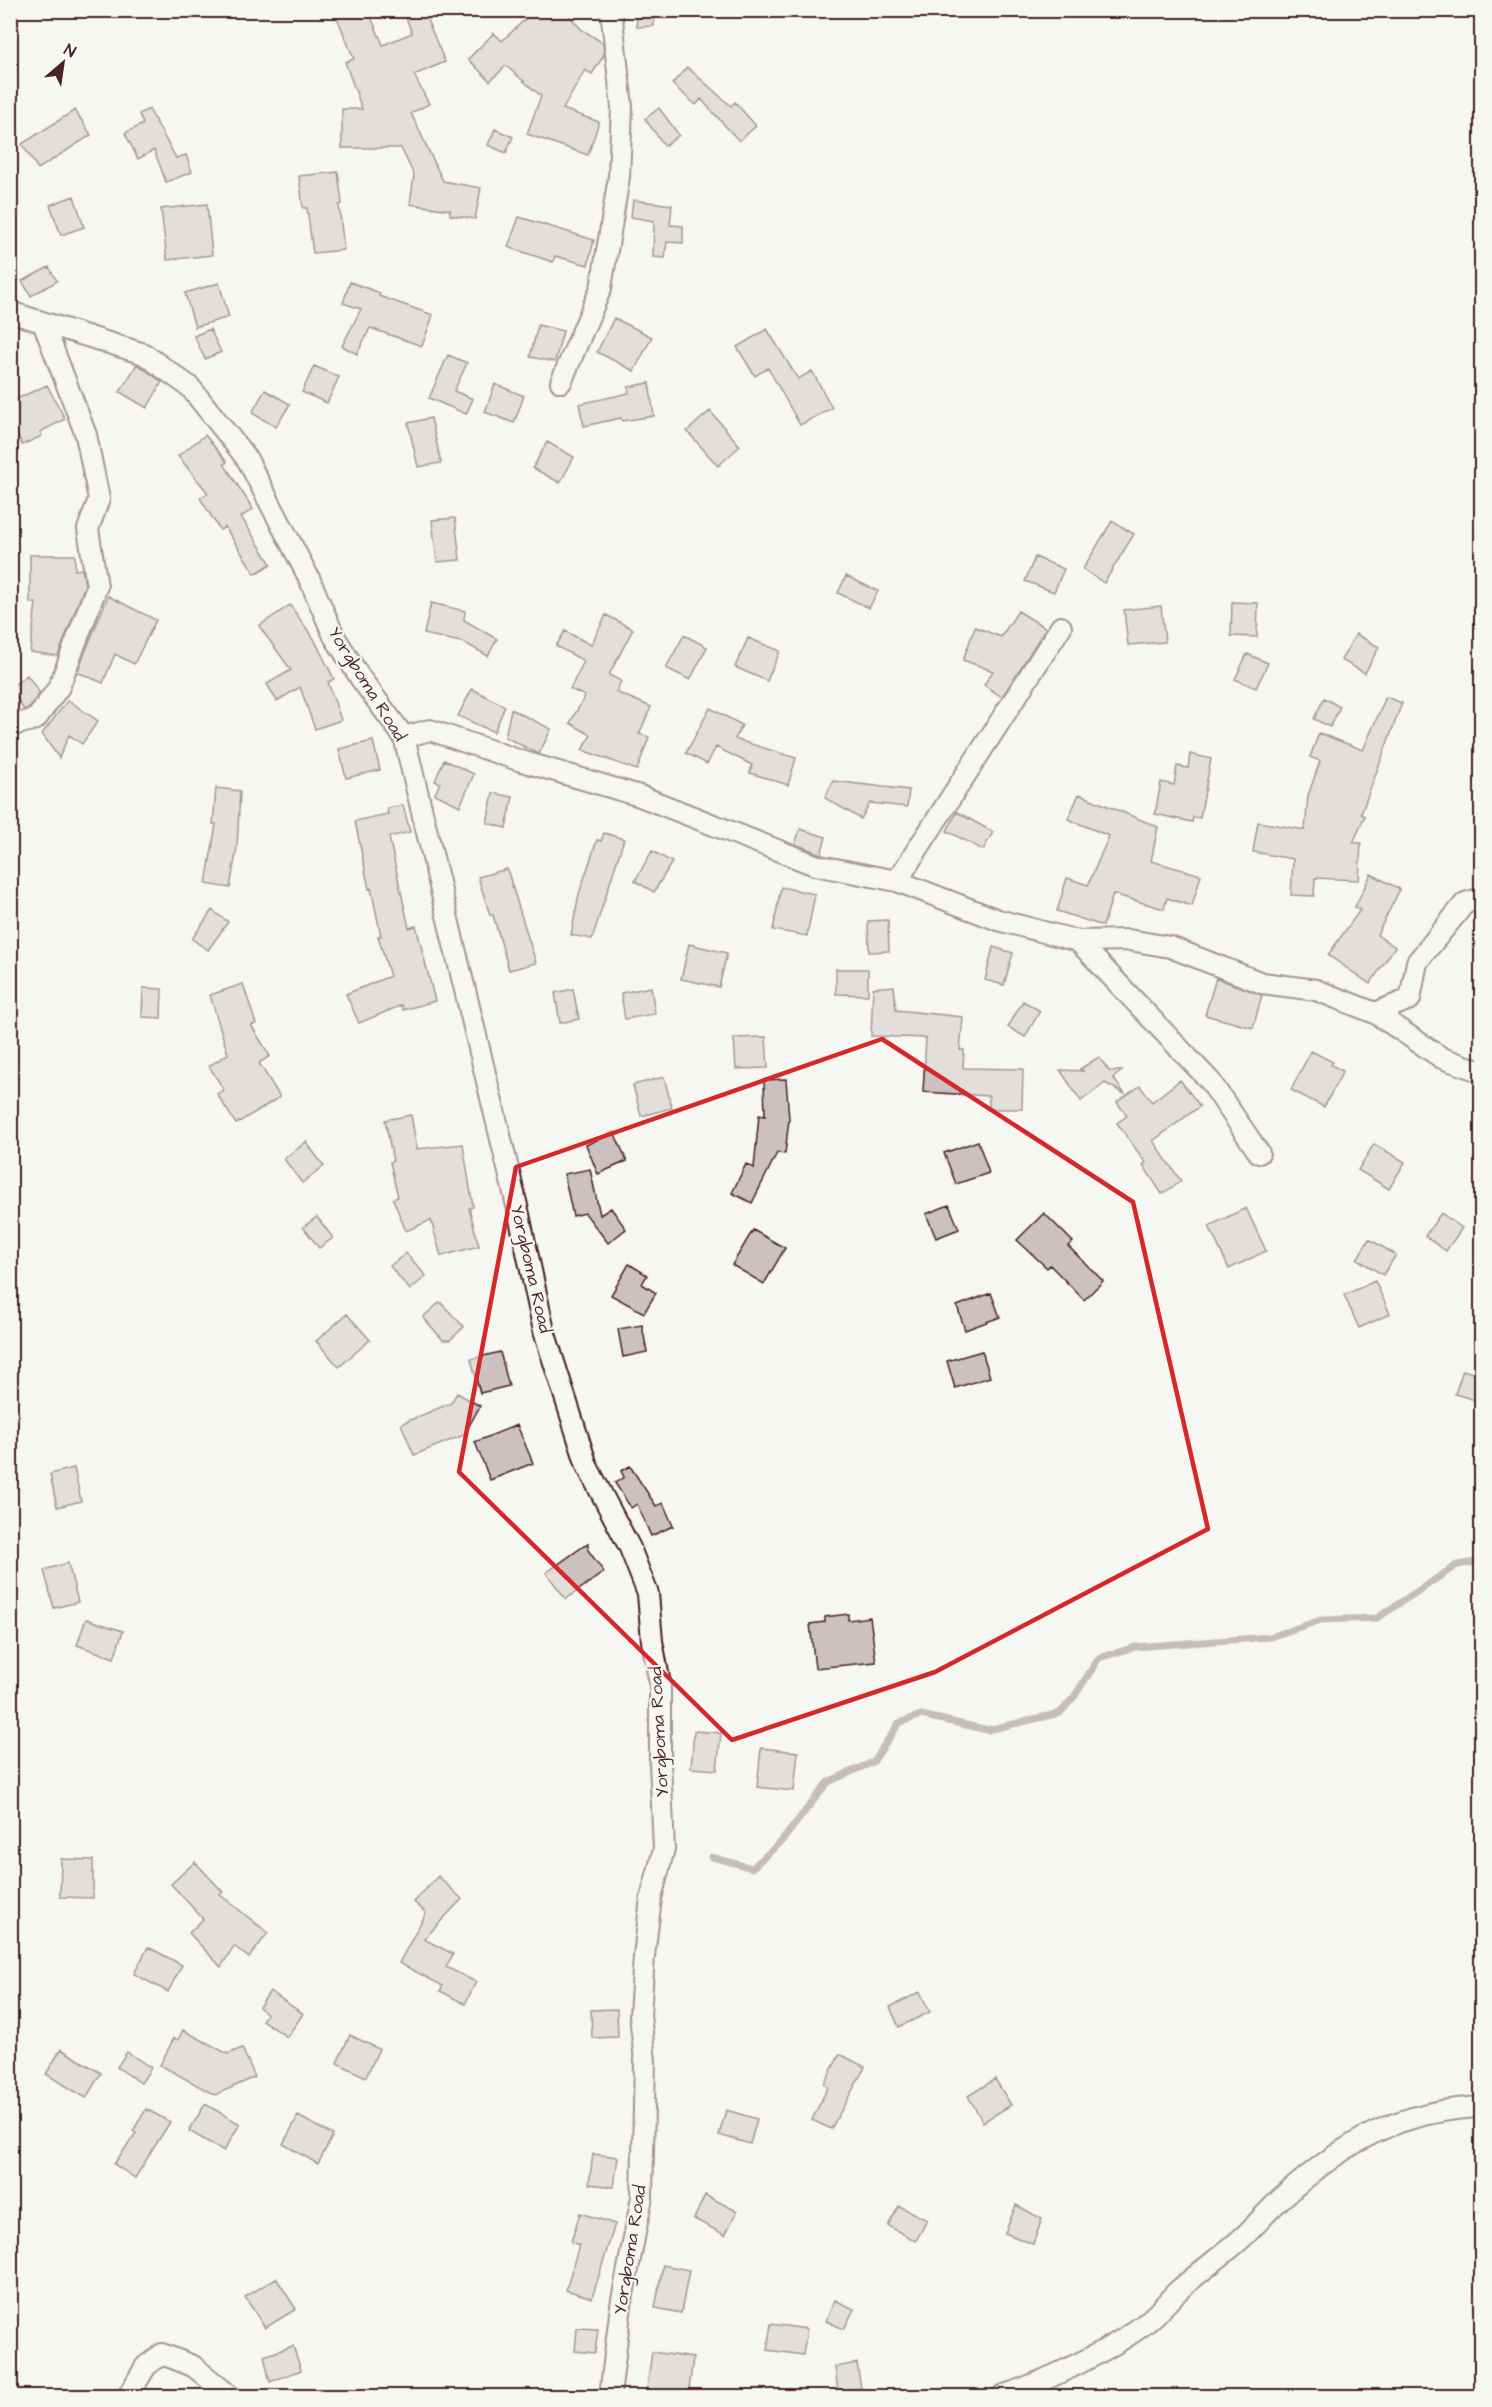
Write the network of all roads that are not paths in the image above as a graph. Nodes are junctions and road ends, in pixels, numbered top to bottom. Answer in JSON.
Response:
{"nodes":[{"id":1,"x":611,"y":10,"type":"edge"},
{"id":2,"x":10,"y":312,"type":"edge"},
{"id":3,"x":44,"y":325,"type":"junction"},
{"id":4,"x":561,"y":382,"type":"dead end"},
{"id":5,"x":1061,"y":627,"type":"dead end"},
{"id":6,"x":10,"y":726,"type":"edge"},
{"id":7,"x":404,"y":737,"type":"junction"},
{"id":8,"x":897,"y":881,"type":"junction"},
{"id":9,"x":1482,"y":898,"type":"edge"},
{"id":10,"x":1078,"y":941,"type":"junction"},
{"id":11,"x":1375,"y":1013,"type":"junction"},
{"id":12,"x":1482,"y":1072,"type":"edge"},
{"id":13,"x":1259,"y":1153,"type":"dead end"},
{"id":14,"x":1482,"y":2107,"type":"edge"},
{"id":15,"x":128,"y":2397,"type":"edge"},
{"id":16,"x":230,"y":2397,"type":"edge"},
{"id":17,"x":610,"y":2397,"type":"edge"},
{"id":18,"x":1002,"y":2397,"type":"edge"}],
"edges":[{"from":1,"to":4,"type":"street"},
{"from":2,"to":3,"type":"street","name":"Yorgboma Road"},
{"from":3,"to":6,"type":"street"},
{"from":3,"to":7,"type":"street","name":"Yorgboma Road"},
{"from":5,"to":8,"type":"street"},
{"from":7,"to":8,"type":"street"},
{"from":7,"to":17,"type":"street","name":"Yorgboma Road"},
{"from":8,"to":10,"type":"street"},
{"from":9,"to":11,"type":"street"},
{"from":10,"to":11,"type":"street"},
{"from":10,"to":13,"type":"street"},
{"from":11,"to":12,"type":"street"},
{"from":14,"to":18,"type":"street"},
{"from":15,"to":16,"type":"street"}]}
